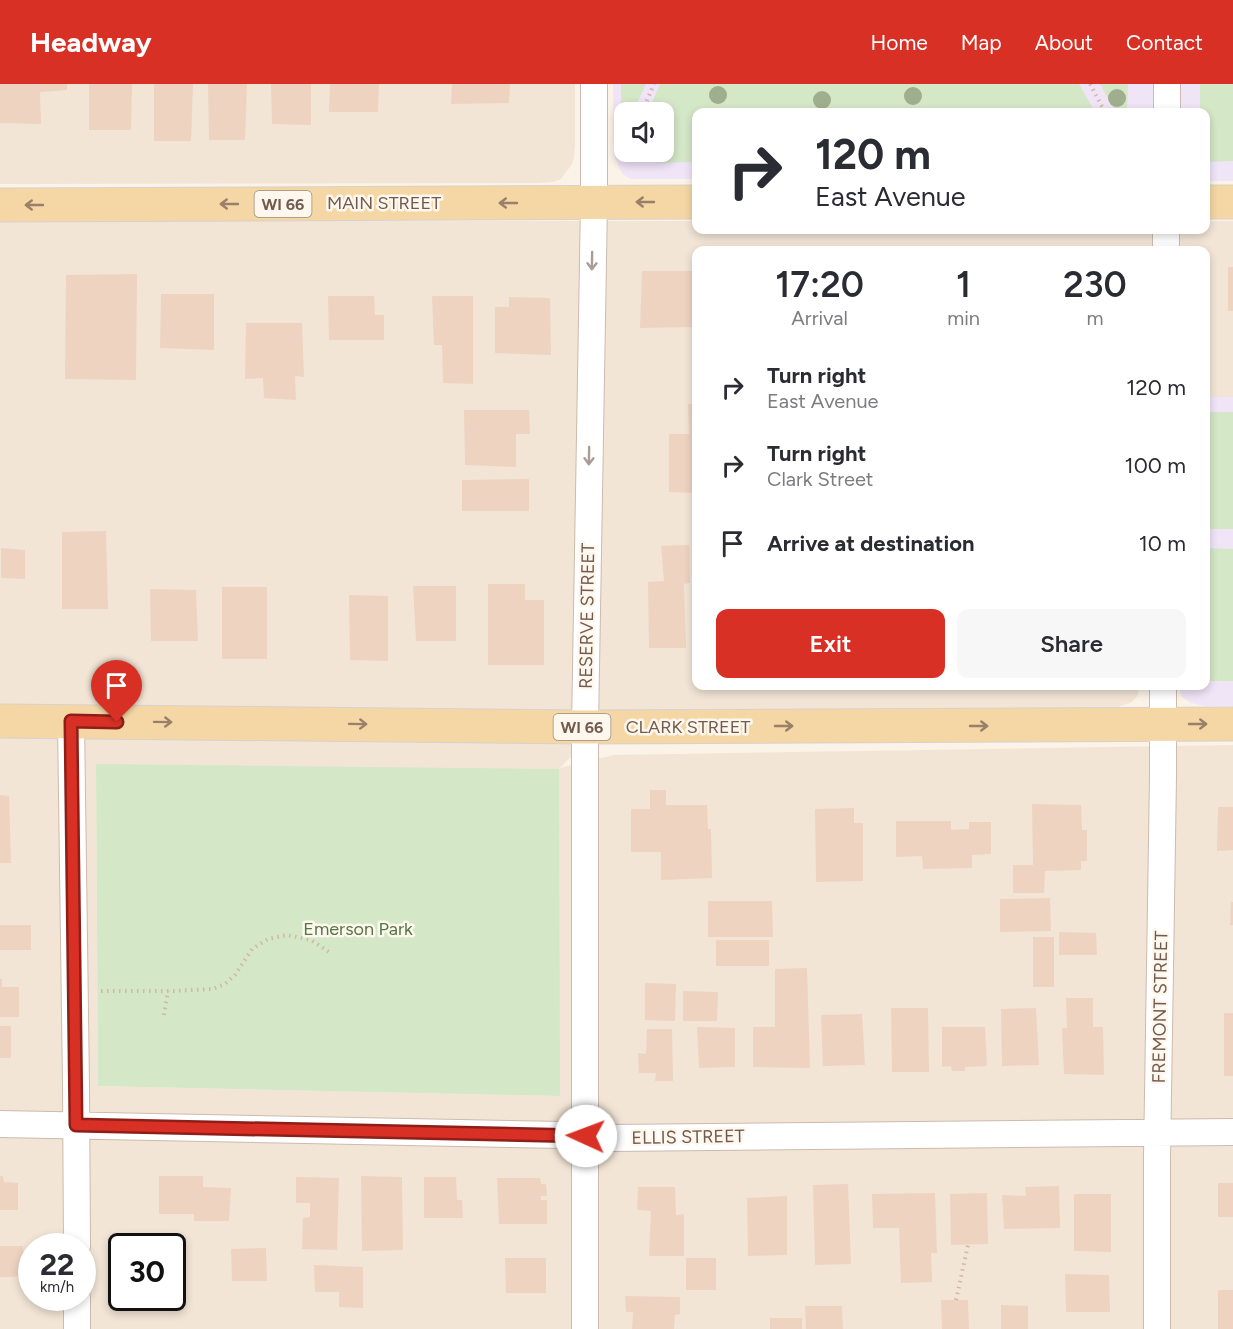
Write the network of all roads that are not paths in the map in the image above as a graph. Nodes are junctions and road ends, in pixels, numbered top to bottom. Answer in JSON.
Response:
{"nodes":[{"id":1,"x":594,"y":84,"type":"edge"},
{"id":2,"x":1167,"y":84,"type":"edge"},
{"id":3,"x":1167,"y":108,"type":"edge"},
{"id":4,"x":594,"y":202,"type":"junction"},
{"id":5,"x":692,"y":202,"type":"edge"},
{"id":6,"x":1210,"y":202,"type":"edge"},
{"id":7,"x":1233,"y":202,"type":"edge"},
{"id":8,"x":0,"y":205,"type":"edge"},
{"id":9,"x":1163,"y":690,"type":"edge"},
{"id":10,"x":0,"y":721,"type":"edge"},
{"id":11,"x":71,"y":721,"type":"junction"},
{"id":12,"x":1233,"y":724,"type":"edge"},
{"id":13,"x":1163,"y":725,"type":"junction"},
{"id":14,"x":585,"y":727,"type":"junction"},
{"id":15,"x":0,"y":1124,"type":"edge"},
{"id":16,"x":76,"y":1125,"type":"junction"},
{"id":17,"x":1233,"y":1132,"type":"edge"},
{"id":18,"x":1158,"y":1133,"type":"junction"},
{"id":19,"x":586,"y":1136,"type":"junction"},
{"id":20,"x":76,"y":1233,"type":"edge"},
{"id":21,"x":77,"y":1311,"type":"edge"},
{"id":22,"x":77,"y":1329,"type":"edge"},
{"id":23,"x":585,"y":1329,"type":"edge"},
{"id":24,"x":1157,"y":1329,"type":"edge"}],
"edges":[{"from":1,"to":4,"type":"street","name":"RESERVE STREET"},
{"from":2,"to":3,"type":"street"},
{"from":5,"to":4,"type":"main road","name":"MAIN STREET","number":"WI 66","one_way":true},
{"from":4,"to":8,"type":"main road","name":"MAIN STREET","number":"WI 66","one_way":true},
{"from":4,"to":14,"type":"street","name":"RESERVE STREET","one_way":true},
{"from":6,"to":7,"type":"main road"},
{"from":9,"to":13,"type":"street","name":"FREMONT STREET"},
{"from":10,"to":11,"type":"main road","name":"CLARK STREET","number":"WI 66"},
{"from":11,"to":14,"type":"main road","name":"CLARK STREET","number":"WI 66","one_way":true},
{"from":11,"to":16,"type":"street"},
{"from":13,"to":12,"type":"main road","name":"CLARK STREET","number":"WI 66","one_way":true},
{"from":14,"to":13,"type":"main road","name":"CLARK STREET","number":"WI 66","one_way":true},
{"from":13,"to":18,"type":"street","name":"FREMONT STREET"},
{"from":14,"to":19,"type":"street","name":"RESERVE STREET"},
{"from":15,"to":16,"type":"street","name":"ELLIS STREET"},
{"from":16,"to":19,"type":"street","name":"ELLIS STREET"},
{"from":16,"to":20,"type":"street"},
{"from":17,"to":18,"type":"street","name":"ELLIS STREET"},
{"from":18,"to":19,"type":"street","name":"ELLIS STREET"},
{"from":18,"to":24,"type":"street","name":"FREMONT STREET"},
{"from":19,"to":23,"type":"street","name":"RESERVE STREET"},
{"from":21,"to":22,"type":"street"}]}
